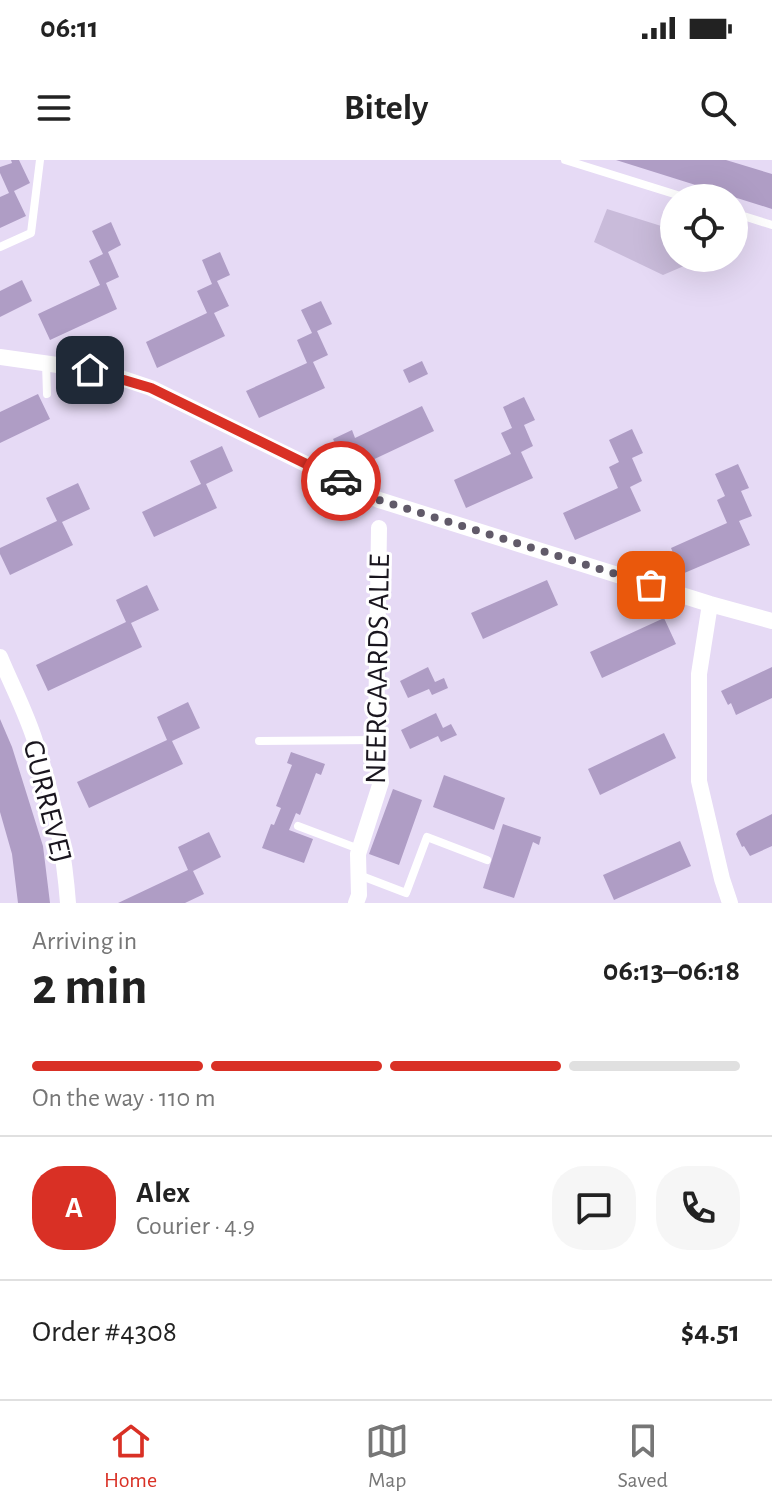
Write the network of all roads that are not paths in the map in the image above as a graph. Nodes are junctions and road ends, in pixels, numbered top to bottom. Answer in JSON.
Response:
{"nodes":[{"id":1,"x":40,"y":160,"type":"edge"},
{"id":2,"x":565,"y":160,"type":"edge"},
{"id":3,"x":660,"y":190,"type":"edge"},
{"id":4,"x":748,"y":217,"type":"edge"},
{"id":5,"x":772,"y":225,"type":"edge"},
{"id":6,"x":0,"y":247,"type":"edge"},
{"id":7,"x":0,"y":357,"type":"edge"},
{"id":8,"x":46,"y":363,"type":"junction"},
{"id":9,"x":47,"y":394,"type":"dead end"},
{"id":10,"x":379,"y":528,"type":"dead end"},
{"id":11,"x":710,"y":604,"type":"junction"},
{"id":12,"x":772,"y":621,"type":"edge"},
{"id":13,"x":0,"y":657,"type":"edge"},
{"id":14,"x":377,"y":740,"type":"junction"},
{"id":15,"x":259,"y":741,"type":"dead end"},
{"id":16,"x":298,"y":826,"type":"dead end"},
{"id":17,"x":359,"y":849,"type":"junction"},
{"id":18,"x":487,"y":860,"type":"dead end"},
{"id":19,"x":358,"y":874,"type":"junction"},
{"id":20,"x":68,"y":903,"type":"edge"},
{"id":21,"x":356,"y":903,"type":"edge"},
{"id":22,"x":730,"y":903,"type":"edge"}],
"edges":[{"from":1,"to":6,"type":"lane"},
{"from":2,"to":3,"type":"lane"},
{"from":4,"to":5,"type":"lane"},
{"from":7,"to":8,"type":"street"},
{"from":8,"to":9,"type":"lane"},
{"from":8,"to":11,"type":"street"},
{"from":10,"to":14,"type":"street","name":"NEERGAARDS ALLE"},
{"from":11,"to":12,"type":"street"},
{"from":11,"to":22,"type":"street"},
{"from":13,"to":20,"type":"street","name":"GURREVEJ"},
{"from":14,"to":15,"type":"lane"},
{"from":14,"to":17,"type":"street","name":"NEERGAARDS ALLE"},
{"from":16,"to":17,"type":"lane"},
{"from":17,"to":19,"type":"street","name":"NEERGAARDS ALLE"},
{"from":18,"to":19,"type":"lane"},
{"from":19,"to":21,"type":"street","name":"NEERGAARDS ALLE"}]}
